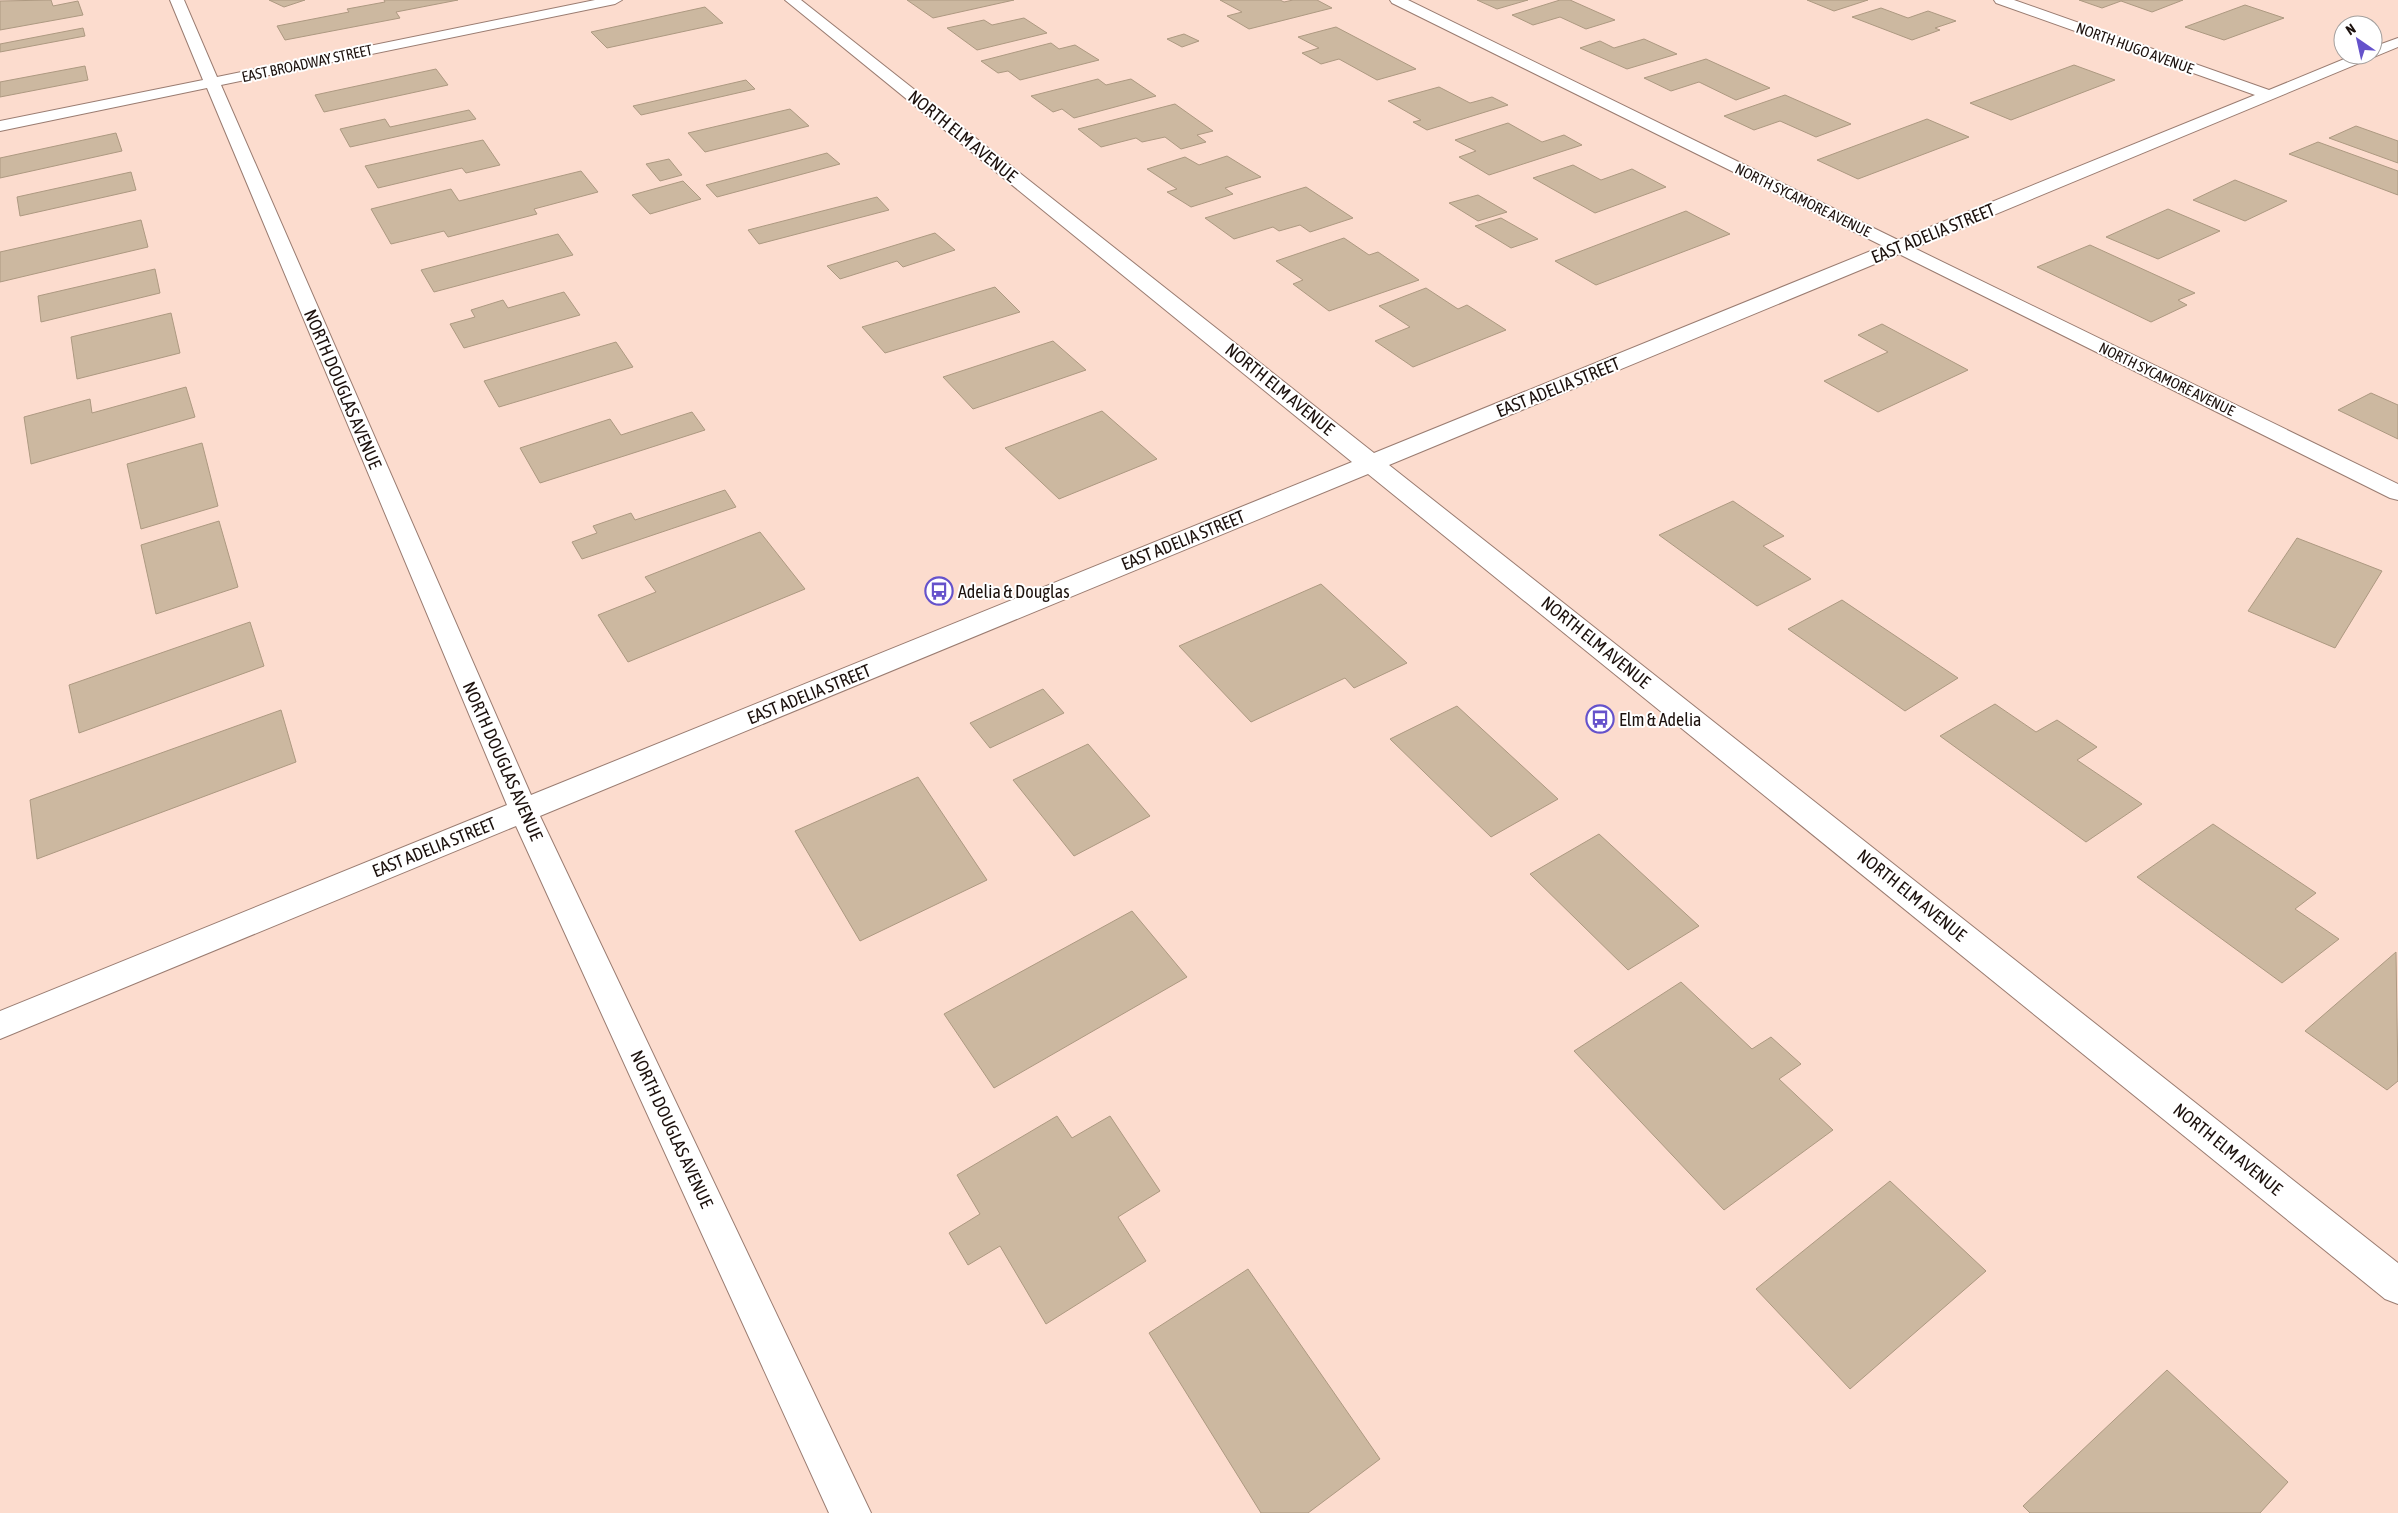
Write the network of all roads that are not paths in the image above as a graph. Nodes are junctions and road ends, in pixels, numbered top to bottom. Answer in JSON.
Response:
{"nodes":[{"id":1,"x":177,"y":0,"type":"edge"},
{"id":2,"x":615,"y":0,"type":"edge"},
{"id":3,"x":792,"y":0,"type":"edge"},
{"id":4,"x":1397,"y":0,"type":"edge"},
{"id":5,"x":2000,"y":0,"type":"edge"},
{"id":6,"x":2398,"y":42,"type":"edge"},
{"id":7,"x":2383,"y":48,"type":"edge"},
{"id":8,"x":2342,"y":65,"type":"edge"},
{"id":9,"x":212,"y":83,"type":"junction"},
{"id":10,"x":2269,"y":95,"type":"junction"},
{"id":11,"x":0,"y":126,"type":"edge"},
{"id":12,"x":1898,"y":247,"type":"junction"},
{"id":13,"x":1372,"y":463,"type":"junction"},
{"id":14,"x":2398,"y":493,"type":"edge"},
{"id":15,"x":524,"y":810,"type":"junction"},
{"id":16,"x":0,"y":1025,"type":"edge"},
{"id":17,"x":2398,"y":1286,"type":"edge"},
{"id":18,"x":850,"y":1513,"type":"edge"}],
"edges":[{"from":1,"to":9,"type":"street","name":"NORTH DOUGLAS AVENUE"},
{"from":2,"to":9,"type":"street","name":"EAST BROADWAY STREET"},
{"from":3,"to":13,"type":"street","name":"NORTH ELM AVENUE"},
{"from":4,"to":12,"type":"street","name":"NORTH SYCAMORE AVENUE"},
{"from":5,"to":10,"type":"street","name":"NORTH HUGO AVENUE"},
{"from":6,"to":7,"type":"street"},
{"from":8,"to":10,"type":"street","name":"EAST ADELIA STREET"},
{"from":9,"to":11,"type":"street","name":"EAST BROADWAY STREET"},
{"from":9,"to":15,"type":"street","name":"NORTH DOUGLAS AVENUE"},
{"from":10,"to":12,"type":"street","name":"EAST ADELIA STREET"},
{"from":12,"to":13,"type":"street","name":"EAST ADELIA STREET"},
{"from":12,"to":14,"type":"street","name":"NORTH SYCAMORE AVENUE"},
{"from":13,"to":15,"type":"street","name":"EAST ADELIA STREET"},
{"from":13,"to":17,"type":"street","name":"NORTH ELM AVENUE"},
{"from":15,"to":16,"type":"street","name":"EAST ADELIA STREET"},
{"from":15,"to":18,"type":"street","name":"NORTH DOUGLAS AVENUE"}]}
